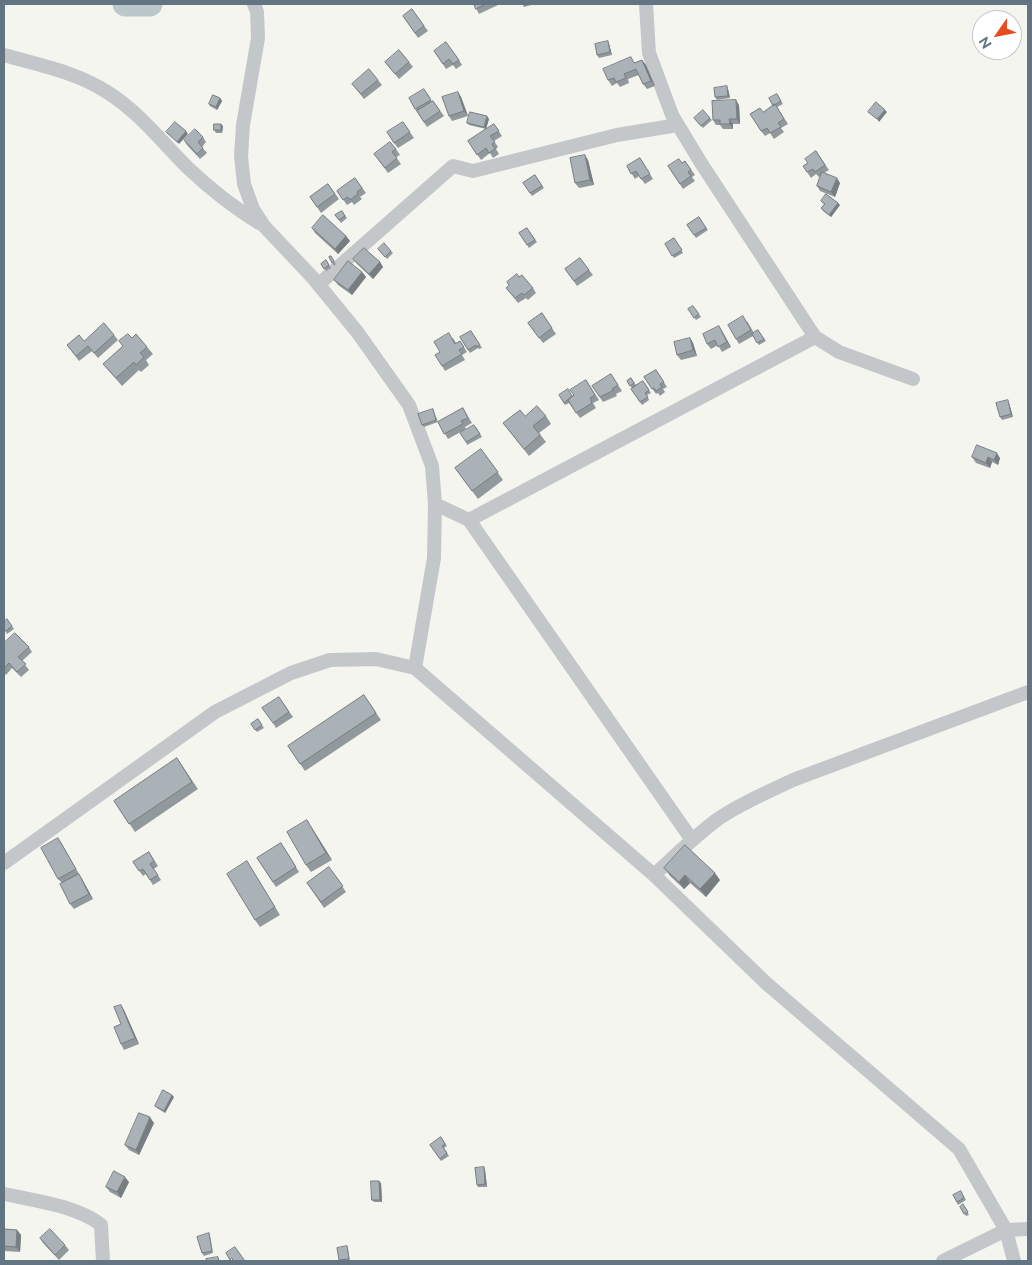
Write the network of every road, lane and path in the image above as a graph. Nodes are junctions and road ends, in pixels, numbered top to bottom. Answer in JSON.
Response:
{"nodes":[{"id":1,"x":254,"y":4,"type":"edge"},
{"id":2,"x":646,"y":4,"type":"edge"},
{"id":3,"x":4,"y":55,"type":"edge"},
{"id":4,"x":678,"y":125,"type":"junction"},
{"id":5,"x":264,"y":226,"type":"junction"},
{"id":6,"x":319,"y":284,"type":"junction"},
{"id":7,"x":815,"y":337,"type":"junction"},
{"id":8,"x":913,"y":379,"type":"dead end"},
{"id":9,"x":435,"y":504,"type":"junction"},
{"id":10,"x":468,"y":520,"type":"junction"},
{"id":11,"x":414,"y":668,"type":"junction"},
{"id":12,"x":1028,"y":692,"type":"edge"},
{"id":13,"x":692,"y":840,"type":"junction"},
{"id":14,"x":4,"y":863,"type":"edge"},
{"id":15,"x":654,"y":875,"type":"junction"},
{"id":16,"x":4,"y":1194,"type":"edge"},
{"id":17,"x":1028,"y":1229,"type":"edge"},
{"id":18,"x":1006,"y":1230,"type":"junction"},
{"id":19,"x":103,"y":1261,"type":"edge"},
{"id":20,"x":943,"y":1261,"type":"edge"},
{"id":21,"x":1014,"y":1261,"type":"edge"}],
"edges":[{"from":1,"to":5,"type":"street"},
{"from":2,"to":4,"type":"street"},
{"from":3,"to":5,"type":"street"},
{"from":4,"to":6,"type":"street"},
{"from":4,"to":7,"type":"street"},
{"from":5,"to":6,"type":"street"},
{"from":6,"to":9,"type":"street"},
{"from":7,"to":8,"type":"street"},
{"from":7,"to":10,"type":"street"},
{"from":9,"to":10,"type":"street"},
{"from":9,"to":11,"type":"street"},
{"from":10,"to":13,"type":"street"},
{"from":11,"to":14,"type":"street"},
{"from":11,"to":15,"type":"street"},
{"from":12,"to":13,"type":"street"},
{"from":13,"to":15,"type":"street"},
{"from":15,"to":18,"type":"street"},
{"from":16,"to":19,"type":"street"},
{"from":17,"to":18,"type":"street"},
{"from":18,"to":20,"type":"street"},
{"from":18,"to":21,"type":"street"}]}
